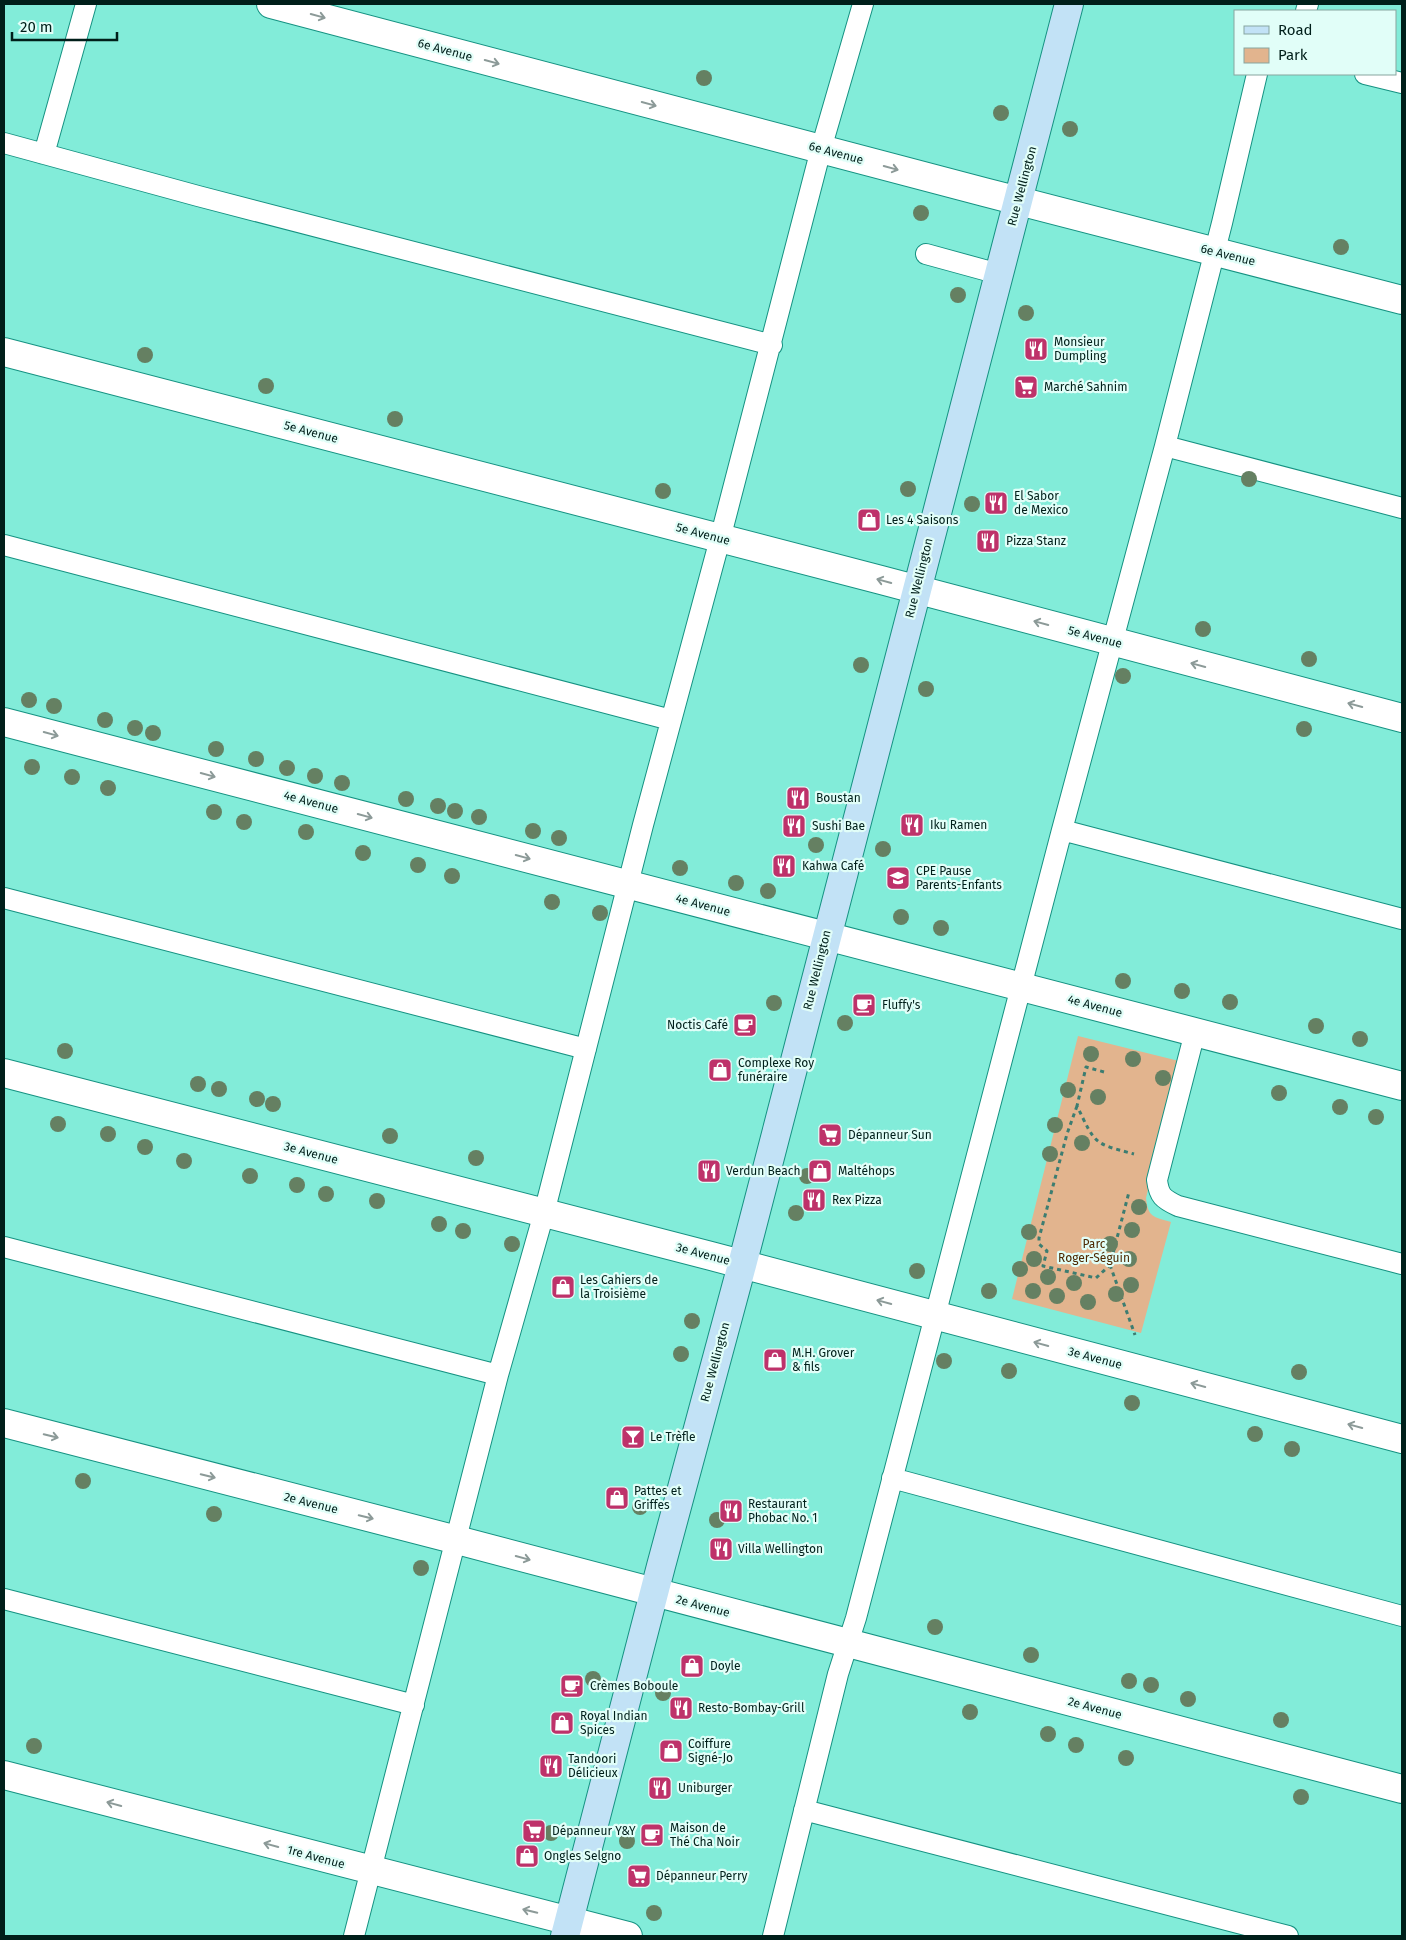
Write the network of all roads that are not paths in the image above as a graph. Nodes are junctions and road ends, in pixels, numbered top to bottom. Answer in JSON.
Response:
{"nodes":[{"id":1,"x":86,"y":4,"type":"edge"},
{"id":2,"x":271,"y":4,"type":"edge"},
{"id":3,"x":863,"y":4,"type":"edge"},
{"id":4,"x":1069,"y":4,"type":"edge"},
{"id":5,"x":1257,"y":75,"type":"edge"},
{"id":6,"x":1369,"y":75,"type":"edge"},
{"id":7,"x":1402,"y":83,"type":"edge"},
{"id":8,"x":4,"y":143,"type":"edge"},
{"id":9,"x":821,"y":149,"type":"junction"},
{"id":10,"x":44,"y":154,"type":"junction"},
{"id":11,"x":1018,"y":200,"type":"junction"},
{"id":12,"x":1215,"y":251,"type":"junction"},
{"id":13,"x":926,"y":254,"type":"dead end"},
{"id":14,"x":999,"y":274,"type":"junction"},
{"id":15,"x":1402,"y":300,"type":"edge"},
{"id":16,"x":772,"y":345,"type":"junction"},
{"id":17,"x":4,"y":352,"type":"edge"},
{"id":18,"x":1165,"y":446,"type":"junction"},
{"id":19,"x":1402,"y":508,"type":"edge"},
{"id":20,"x":720,"y":539,"type":"junction"},
{"id":21,"x":4,"y":545,"type":"edge"},
{"id":22,"x":916,"y":590,"type":"junction"},
{"id":23,"x":1111,"y":642,"type":"junction"},
{"id":24,"x":1402,"y":718,"type":"edge"},
{"id":25,"x":670,"y":720,"type":"junction"},
{"id":26,"x":4,"y":722,"type":"edge"},
{"id":27,"x":1062,"y":830,"type":"junction"},
{"id":28,"x":628,"y":884,"type":"junction"},
{"id":29,"x":4,"y":898,"type":"edge"},
{"id":30,"x":1402,"y":919,"type":"edge"},
{"id":31,"x":826,"y":936,"type":"junction"},
{"id":32,"x":1019,"y":986,"type":"junction"},
{"id":33,"x":1195,"y":1032,"type":"junction"},
{"id":34,"x":586,"y":1049,"type":"junction"},
{"id":35,"x":4,"y":1073,"type":"edge"},
{"id":36,"x":1402,"y":1086,"type":"edge"},
{"id":37,"x":544,"y":1213,"type":"junction"},
{"id":38,"x":4,"y":1248,"type":"edge"},
{"id":39,"x":742,"y":1264,"type":"junction"},
{"id":40,"x":1402,"y":1264,"type":"edge"},
{"id":41,"x":936,"y":1316,"type":"junction"},
{"id":42,"x":498,"y":1375,"type":"junction"},
{"id":43,"x":4,"y":1423,"type":"edge"},
{"id":44,"x":1402,"y":1439,"type":"edge"},
{"id":45,"x":892,"y":1478,"type":"junction"},
{"id":46,"x":457,"y":1540,"type":"junction"},
{"id":47,"x":654,"y":1593,"type":"junction"},
{"id":48,"x":4,"y":1599,"type":"edge"},
{"id":49,"x":1402,"y":1616,"type":"edge"},
{"id":50,"x":848,"y":1643,"type":"junction"},
{"id":51,"x":414,"y":1704,"type":"junction"},
{"id":52,"x":4,"y":1775,"type":"edge"},
{"id":53,"x":1402,"y":1789,"type":"edge"},
{"id":54,"x":804,"y":1810,"type":"junction"},
{"id":55,"x":371,"y":1871,"type":"junction"},
{"id":56,"x":567,"y":1928,"type":"edge"},
{"id":57,"x":354,"y":1936,"type":"edge"},
{"id":58,"x":628,"y":1936,"type":"edge"},
{"id":59,"x":773,"y":1936,"type":"edge"},
{"id":60,"x":1288,"y":1936,"type":"edge"}],
"edges":[{"from":1,"to":10,"type":"lane"},
{"from":2,"to":9,"type":"street","name":"6e Avenue","one_way":true},
{"from":3,"to":9,"type":"lane"},
{"from":4,"to":11,"type":"main road","name":"Rue Wellington"},
{"from":5,"to":12,"type":"lane"},
{"from":6,"to":7,"type":"lane"},
{"from":8,"to":10,"type":"lane"},
{"from":9,"to":11,"type":"street","name":"6e Avenue","one_way":true},
{"from":9,"to":16,"type":"lane"},
{"from":10,"to":16,"type":"lane"},
{"from":11,"to":12,"type":"street","name":"6e Avenue"},
{"from":11,"to":14,"type":"main road","name":"Rue Wellington"},
{"from":12,"to":15,"type":"street","name":"6e Avenue"},
{"from":12,"to":18,"type":"lane"},
{"from":13,"to":14,"type":"lane"},
{"from":14,"to":22,"type":"main road","name":"Rue Wellington"},
{"from":16,"to":20,"type":"lane"},
{"from":17,"to":20,"type":"street","name":"5e Avenue"},
{"from":18,"to":19,"type":"lane"},
{"from":18,"to":23,"type":"lane"},
{"from":22,"to":20,"type":"street","name":"5e Avenue","one_way":true},
{"from":20,"to":25,"type":"lane"},
{"from":21,"to":25,"type":"lane"},
{"from":23,"to":22,"type":"street","name":"5e Avenue","one_way":true},
{"from":22,"to":31,"type":"main road","name":"Rue Wellington"},
{"from":24,"to":23,"type":"street","name":"5e Avenue","one_way":true},
{"from":23,"to":27,"type":"lane"},
{"from":25,"to":28,"type":"lane"},
{"from":26,"to":28,"type":"street","name":"4e Avenue","one_way":true},
{"from":27,"to":30,"type":"lane"},
{"from":27,"to":32,"type":"lane"},
{"from":28,"to":31,"type":"street","name":"4e Avenue"},
{"from":28,"to":34,"type":"lane"},
{"from":29,"to":34,"type":"lane"},
{"from":31,"to":32,"type":"street","name":"4e Avenue"},
{"from":31,"to":39,"type":"main road","name":"Rue Wellington"},
{"from":32,"to":33,"type":"street","name":"4e Avenue"},
{"from":32,"to":41,"type":"lane"},
{"from":33,"to":36,"type":"street","name":"4e Avenue"},
{"from":33,"to":40,"type":"lane"},
{"from":34,"to":37,"type":"lane"},
{"from":35,"to":37,"type":"street","name":"3e Avenue"},
{"from":37,"to":39,"type":"street","name":"3e Avenue"},
{"from":37,"to":42,"type":"lane"},
{"from":38,"to":42,"type":"lane"},
{"from":41,"to":39,"type":"street","name":"3e Avenue","one_way":true},
{"from":39,"to":47,"type":"main road","name":"Rue Wellington"},
{"from":44,"to":41,"type":"street","name":"3e Avenue","one_way":true},
{"from":41,"to":45,"type":"lane"},
{"from":42,"to":46,"type":"lane"},
{"from":43,"to":46,"type":"street","name":"2e Avenue","one_way":true},
{"from":45,"to":49,"type":"lane"},
{"from":45,"to":50,"type":"lane"},
{"from":46,"to":47,"type":"street","name":"2e Avenue","one_way":true},
{"from":46,"to":51,"type":"lane"},
{"from":47,"to":50,"type":"street","name":"2e Avenue"},
{"from":47,"to":56,"type":"main road","name":"Rue Wellington"},
{"from":48,"to":51,"type":"lane"},
{"from":50,"to":53,"type":"street","name":"2e Avenue"},
{"from":50,"to":54,"type":"lane"},
{"from":51,"to":55,"type":"lane"},
{"from":55,"to":52,"type":"street","name":"1re Avenue","one_way":true},
{"from":54,"to":59,"type":"lane"},
{"from":54,"to":60,"type":"lane"},
{"from":56,"to":55,"type":"street","name":"1re Avenue","one_way":true},
{"from":55,"to":57,"type":"lane"},
{"from":56,"to":58,"type":"street","name":"1re Avenue"}]}
